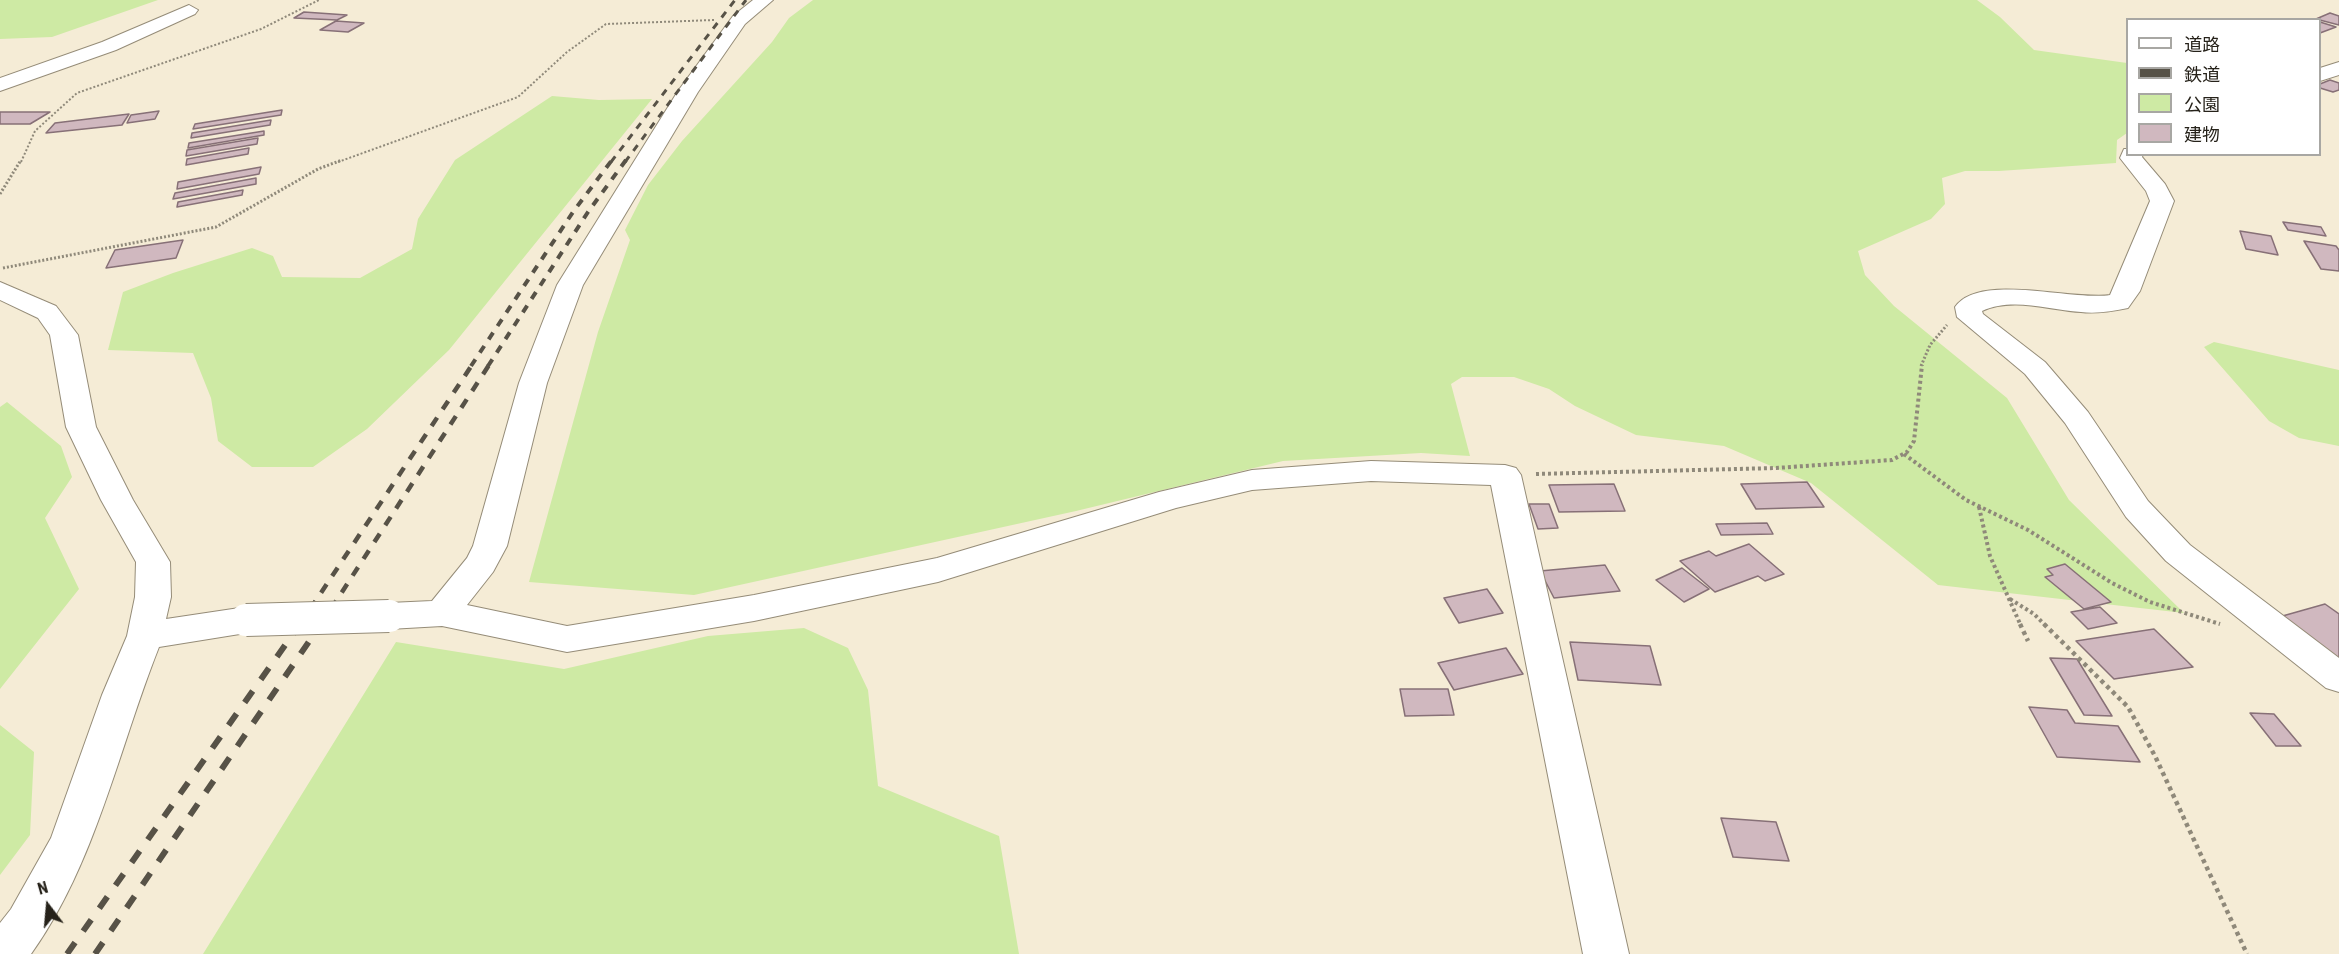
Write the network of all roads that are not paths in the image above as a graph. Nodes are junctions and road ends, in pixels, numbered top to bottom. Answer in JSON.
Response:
{"nodes":[{"id":1,"x":778,"y":0,"type":"edge"},
{"id":2,"x":189,"y":10,"type":"dead end"},
{"id":3,"x":752,"y":10,"type":"edge"},
{"id":4,"x":2339,"y":68,"type":"edge"},
{"id":5,"x":2321,"y":74,"type":"edge"},
{"id":6,"x":0,"y":85,"type":"edge"},
{"id":7,"x":2132,"y":156,"type":"edge"},
{"id":8,"x":0,"y":290,"type":"edge"},
{"id":9,"x":442,"y":613,"type":"junction"},
{"id":10,"x":145,"y":636,"type":"junction"},
{"id":11,"x":2339,"y":678,"type":"edge"},
{"id":12,"x":4,"y":954,"type":"edge"},
{"id":13,"x":1606,"y":954,"type":"edge"}],
"edges":[{"from":1,"to":3,"type":"street"},
{"from":2,"to":6,"type":"street"},
{"from":3,"to":9,"type":"street"},
{"from":4,"to":5,"type":"street"},
{"from":7,"to":11,"type":"street"},
{"from":8,"to":10,"type":"street"},
{"from":9,"to":10,"type":"street","bridge":true},
{"from":9,"to":13,"type":"street"},
{"from":10,"to":12,"type":"street"}]}
